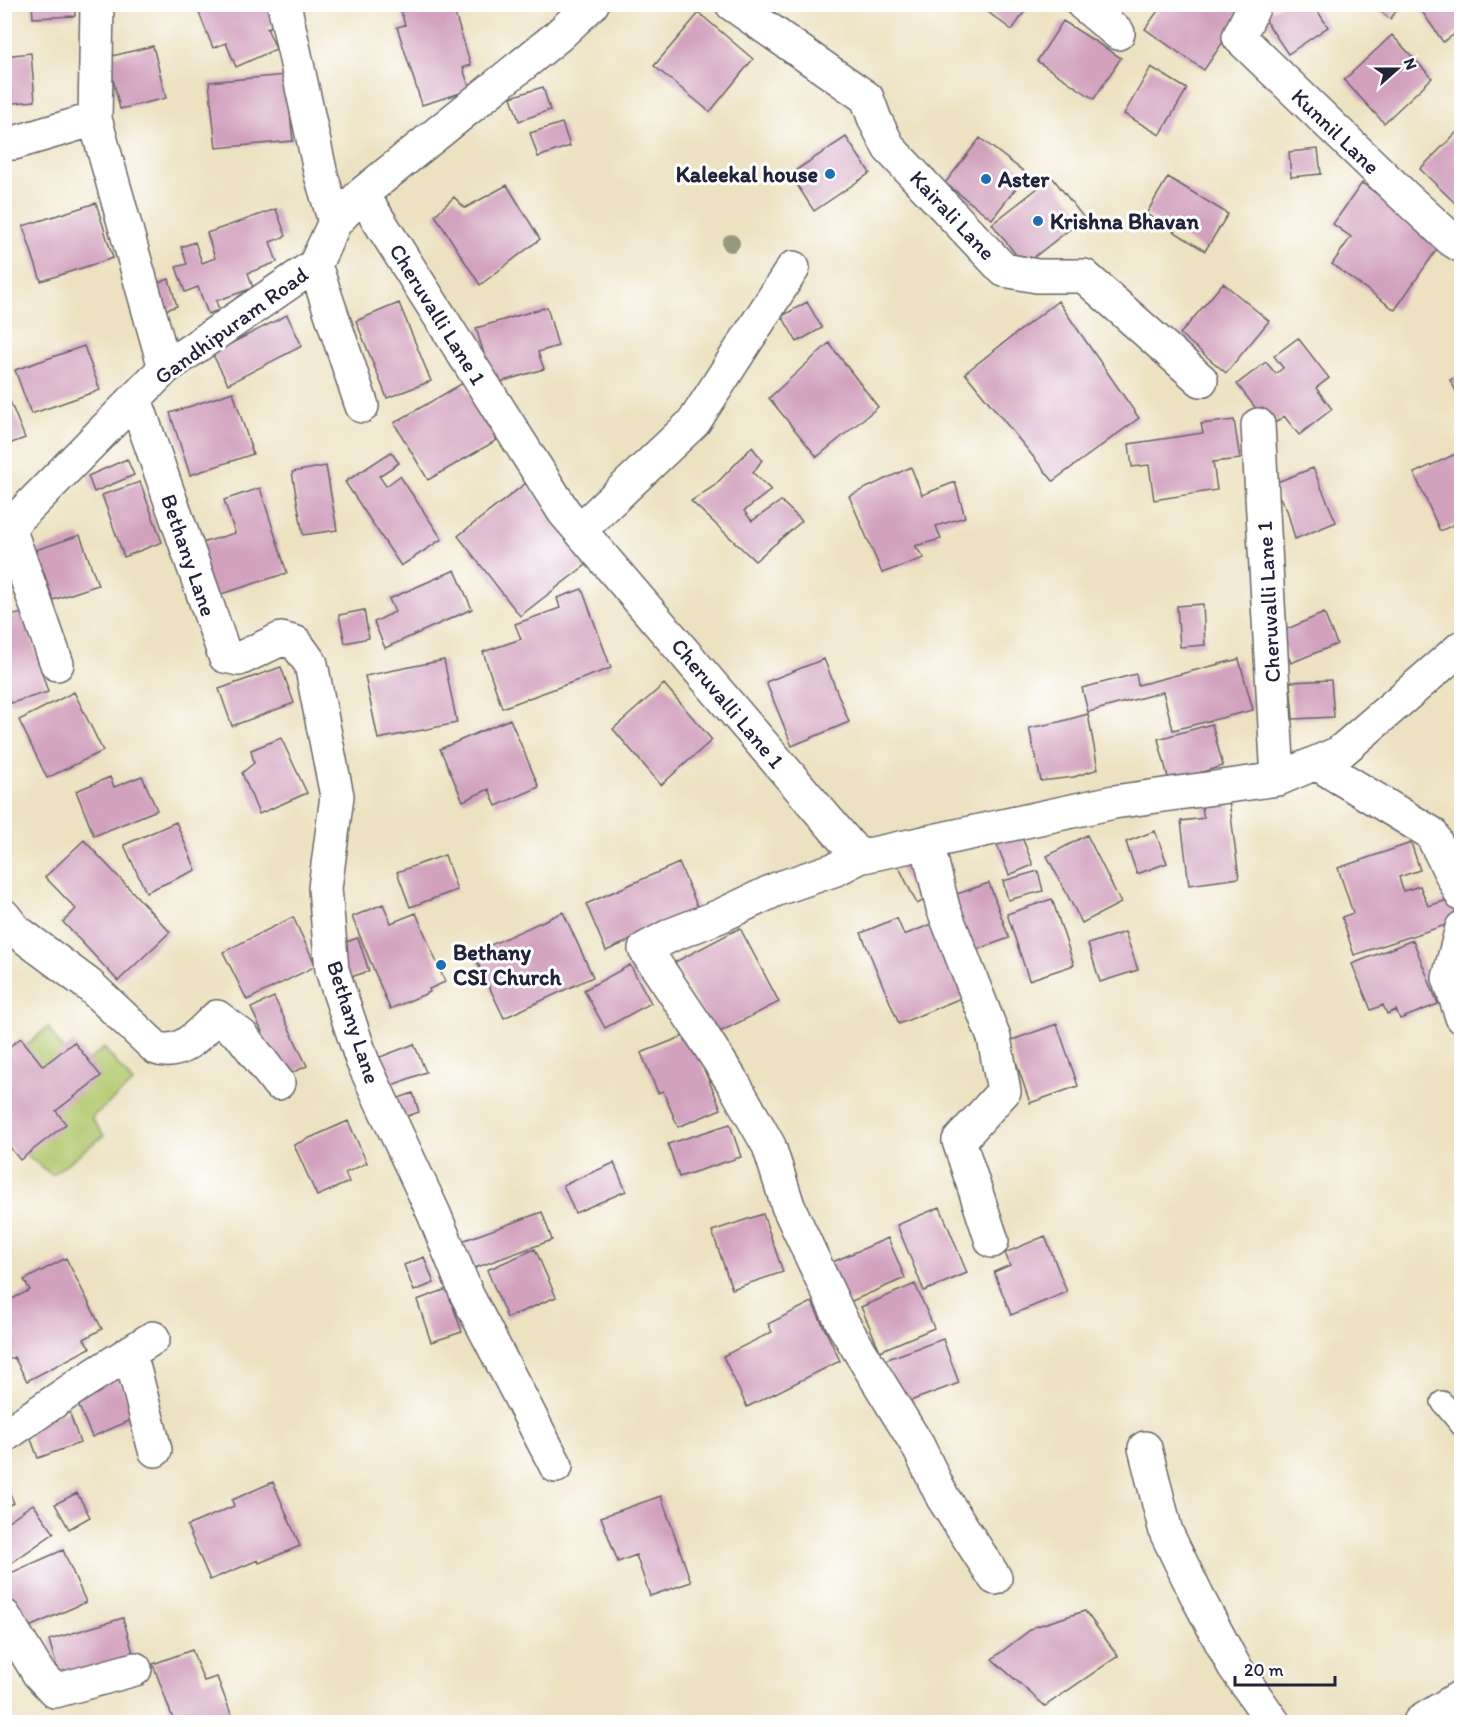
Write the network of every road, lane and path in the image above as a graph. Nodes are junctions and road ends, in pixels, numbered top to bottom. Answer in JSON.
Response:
{"nodes":[{"id":1,"x":97,"y":4,"type":"edge"},
{"id":2,"x":284,"y":4,"type":"edge"},
{"id":3,"x":592,"y":4,"type":"edge"},
{"id":4,"x":732,"y":4,"type":"edge"},
{"id":5,"x":1083,"y":4,"type":"edge"},
{"id":6,"x":1256,"y":4,"type":"edge"},
{"id":7,"x":1118,"y":33,"type":"dead end"},
{"id":8,"x":95,"y":119,"type":"junction"},
{"id":9,"x":14,"y":143,"type":"dead end"},
{"id":10,"x":362,"y":194,"type":"junction"},
{"id":11,"x":335,"y":222,"type":"junction"},
{"id":12,"x":1461,"y":246,"type":"edge"},
{"id":13,"x":315,"y":265,"type":"junction"},
{"id":14,"x":793,"y":268,"type":"dead end"},
{"id":15,"x":165,"y":368,"type":"junction"},
{"id":16,"x":1201,"y":380,"type":"dead end"},
{"id":17,"x":135,"y":399,"type":"junction"},
{"id":18,"x":362,"y":406,"type":"dead end"},
{"id":19,"x":1258,"y":425,"type":"dead end"},
{"id":20,"x":7,"y":530,"type":"edge"},
{"id":21,"x":580,"y":530,"type":"junction"},
{"id":22,"x":1461,"y":647,"type":"edge"},
{"id":23,"x":57,"y":663,"type":"dead end"},
{"id":24,"x":1316,"y":763,"type":"junction"},
{"id":25,"x":1278,"y":779,"type":"junction"},
{"id":26,"x":927,"y":842,"type":"junction"},
{"id":27,"x":858,"y":857,"type":"junction"},
{"id":28,"x":1461,"y":895,"type":"edge"},
{"id":29,"x":4,"y":916,"type":"edge"},
{"id":30,"x":1461,"y":928,"type":"edge"},
{"id":31,"x":1461,"y":1017,"type":"edge"},
{"id":32,"x":278,"y":1083,"type":"dead end"},
{"id":33,"x":992,"y":1241,"type":"dead end"},
{"id":34,"x":1442,"y":1402,"type":"dead end"},
{"id":35,"x":1461,"y":1426,"type":"edge"},
{"id":36,"x":4,"y":1437,"type":"edge"},
{"id":37,"x":1144,"y":1448,"type":"dead end"},
{"id":38,"x":156,"y":1450,"type":"dead end"},
{"id":39,"x":556,"y":1466,"type":"dead end"},
{"id":40,"x":995,"y":1578,"type":"dead end"},
{"id":41,"x":4,"y":1616,"type":"edge"},
{"id":42,"x":135,"y":1669,"type":"dead end"},
{"id":43,"x":1461,"y":1696,"type":"edge"},
{"id":44,"x":1273,"y":1722,"type":"edge"},
{"id":45,"x":1420,"y":1722,"type":"edge"}],
"edges":[{"from":1,"to":8,"type":"street"},
{"from":2,"to":11,"type":"street"},
{"from":3,"to":10,"type":"street","name":"Gandhipuram Road"},
{"from":4,"to":16,"type":"street","name":"Kairali Lane"},
{"from":5,"to":7,"type":"street"},
{"from":6,"to":12,"type":"street","name":"Kunnil Lane"},
{"from":8,"to":9,"type":"street"},
{"from":8,"to":15,"type":"street"},
{"from":10,"to":11,"type":"street","name":"Gandhipuram Road"},
{"from":10,"to":21,"type":"street","name":"Cheruvalli Lane 1"},
{"from":11,"to":13,"type":"street","name":"Gandhipuram Road"},
{"from":13,"to":15,"type":"street","name":"Gandhipuram Road"},
{"from":13,"to":18,"type":"street"},
{"from":14,"to":21,"type":"street"},
{"from":15,"to":17,"type":"street","name":"Gandhipuram Road"},
{"from":17,"to":20,"type":"street","name":"Gandhipuram Road"},
{"from":17,"to":39,"type":"street","name":"Bethany Lane"},
{"from":19,"to":25,"type":"street","name":"Cheruvalli Lane 1"},
{"from":20,"to":23,"type":"street"},
{"from":21,"to":27,"type":"street","name":"Cheruvalli Lane 1"},
{"from":22,"to":24,"type":"street"},
{"from":24,"to":25,"type":"street"},
{"from":24,"to":28,"type":"street"},
{"from":25,"to":26,"type":"street"},
{"from":26,"to":27,"type":"street"},
{"from":26,"to":33,"type":"street"},
{"from":27,"to":40,"type":"street"},
{"from":29,"to":32,"type":"street"},
{"from":30,"to":31,"type":"street"},
{"from":34,"to":35,"type":"lane"},
{"from":36,"to":38,"type":"street"},
{"from":37,"to":44,"type":"street"},
{"from":41,"to":42,"type":"street"},
{"from":43,"to":45,"type":"street"}]}
